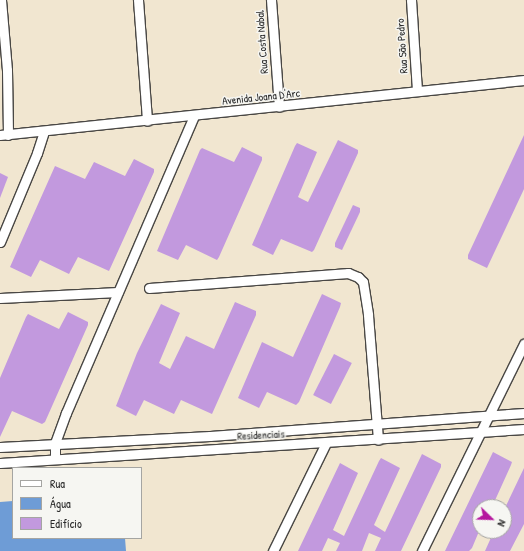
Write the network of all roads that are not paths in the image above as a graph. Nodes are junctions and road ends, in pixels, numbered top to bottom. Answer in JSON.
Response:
{"nodes":[{"id":1,"x":1,"y":0,"type":"edge"},
{"id":2,"x":138,"y":0,"type":"edge"},
{"id":3,"x":271,"y":0,"type":"edge"},
{"id":4,"x":410,"y":0,"type":"edge"},
{"id":5,"x":524,"y":80,"type":"edge"},
{"id":6,"x":417,"y":90,"type":"junction"},
{"id":7,"x":279,"y":107,"type":"junction"},
{"id":8,"x":194,"y":116,"type":"junction"},
{"id":9,"x":147,"y":121,"type":"junction"},
{"id":10,"x":44,"y":131,"type":"junction"},
{"id":11,"x":4,"y":135,"type":"edge"},
{"id":12,"x":0,"y":242,"type":"edge"},
{"id":13,"x":149,"y":288,"type":"dead end"},
{"id":14,"x":118,"y":292,"type":"junction"},
{"id":15,"x":0,"y":298,"type":"edge"},
{"id":16,"x":524,"y":344,"type":"edge"},
{"id":17,"x":524,"y":413,"type":"edge"},
{"id":18,"x":490,"y":415,"type":"junction"},
{"id":19,"x":377,"y":423,"type":"junction"},
{"id":20,"x":524,"y":429,"type":"edge"},
{"id":21,"x":482,"y":431,"type":"junction"},
{"id":22,"x":210,"y":436,"type":"junction"},
{"id":23,"x":378,"y":440,"type":"junction"},
{"id":24,"x":55,"y":443,"type":"junction"},
{"id":25,"x":326,"y":444,"type":"junction"},
{"id":26,"x":0,"y":447,"type":"edge"},
{"id":27,"x":211,"y":450,"type":"junction"},
{"id":28,"x":55,"y":459,"type":"junction"},
{"id":29,"x":0,"y":463,"type":"edge"},
{"id":30,"x":273,"y":551,"type":"edge"},
{"id":31,"x":422,"y":551,"type":"edge"}],
"edges":[{"from":1,"to":11,"type":"street"},
{"from":2,"to":9,"type":"street"},
{"from":3,"to":7,"type":"street","name":"Rua Costa Nabal"},
{"from":4,"to":6,"type":"street","name":"Rua São Pedro"},
{"from":5,"to":6,"type":"street","name":"Avenida Joana D'Arc"},
{"from":6,"to":7,"type":"street","name":"Avenida Joana D'Arc"},
{"from":7,"to":8,"type":"street","name":"Avenida Joana D'Arc"},
{"from":8,"to":9,"type":"street","name":"Avenida Joana D'Arc"},
{"from":8,"to":14,"type":"street"},
{"from":9,"to":10,"type":"street","name":"Avenida Joana D'Arc"},
{"from":10,"to":11,"type":"street","name":"Avenida Joana D'Arc"},
{"from":10,"to":12,"type":"street"},
{"from":13,"to":19,"type":"street"},
{"from":14,"to":15,"type":"street"},
{"from":14,"to":24,"type":"street"},
{"from":16,"to":18,"type":"street"},
{"from":17,"to":18,"type":"street","name":"Residenciais"},
{"from":18,"to":19,"type":"street","name":"Residenciais"},
{"from":18,"to":21,"type":"street"},
{"from":19,"to":22,"type":"street","name":"Residenciais"},
{"from":19,"to":23,"type":"street"},
{"from":20,"to":21,"type":"street","name":"Residenciais"},
{"from":21,"to":23,"type":"street","name":"Residenciais"},
{"from":21,"to":31,"type":"street"},
{"from":22,"to":24,"type":"street","name":"Residenciais"},
{"from":22,"to":27,"type":"street"},
{"from":23,"to":25,"type":"street","name":"Residenciais"},
{"from":24,"to":26,"type":"street","name":"Residenciais"},
{"from":24,"to":28,"type":"street"},
{"from":25,"to":27,"type":"street","name":"Residenciais"},
{"from":25,"to":30,"type":"street"},
{"from":27,"to":28,"type":"street","name":"Residenciais"},
{"from":28,"to":29,"type":"street","name":"Residenciais"}]}
